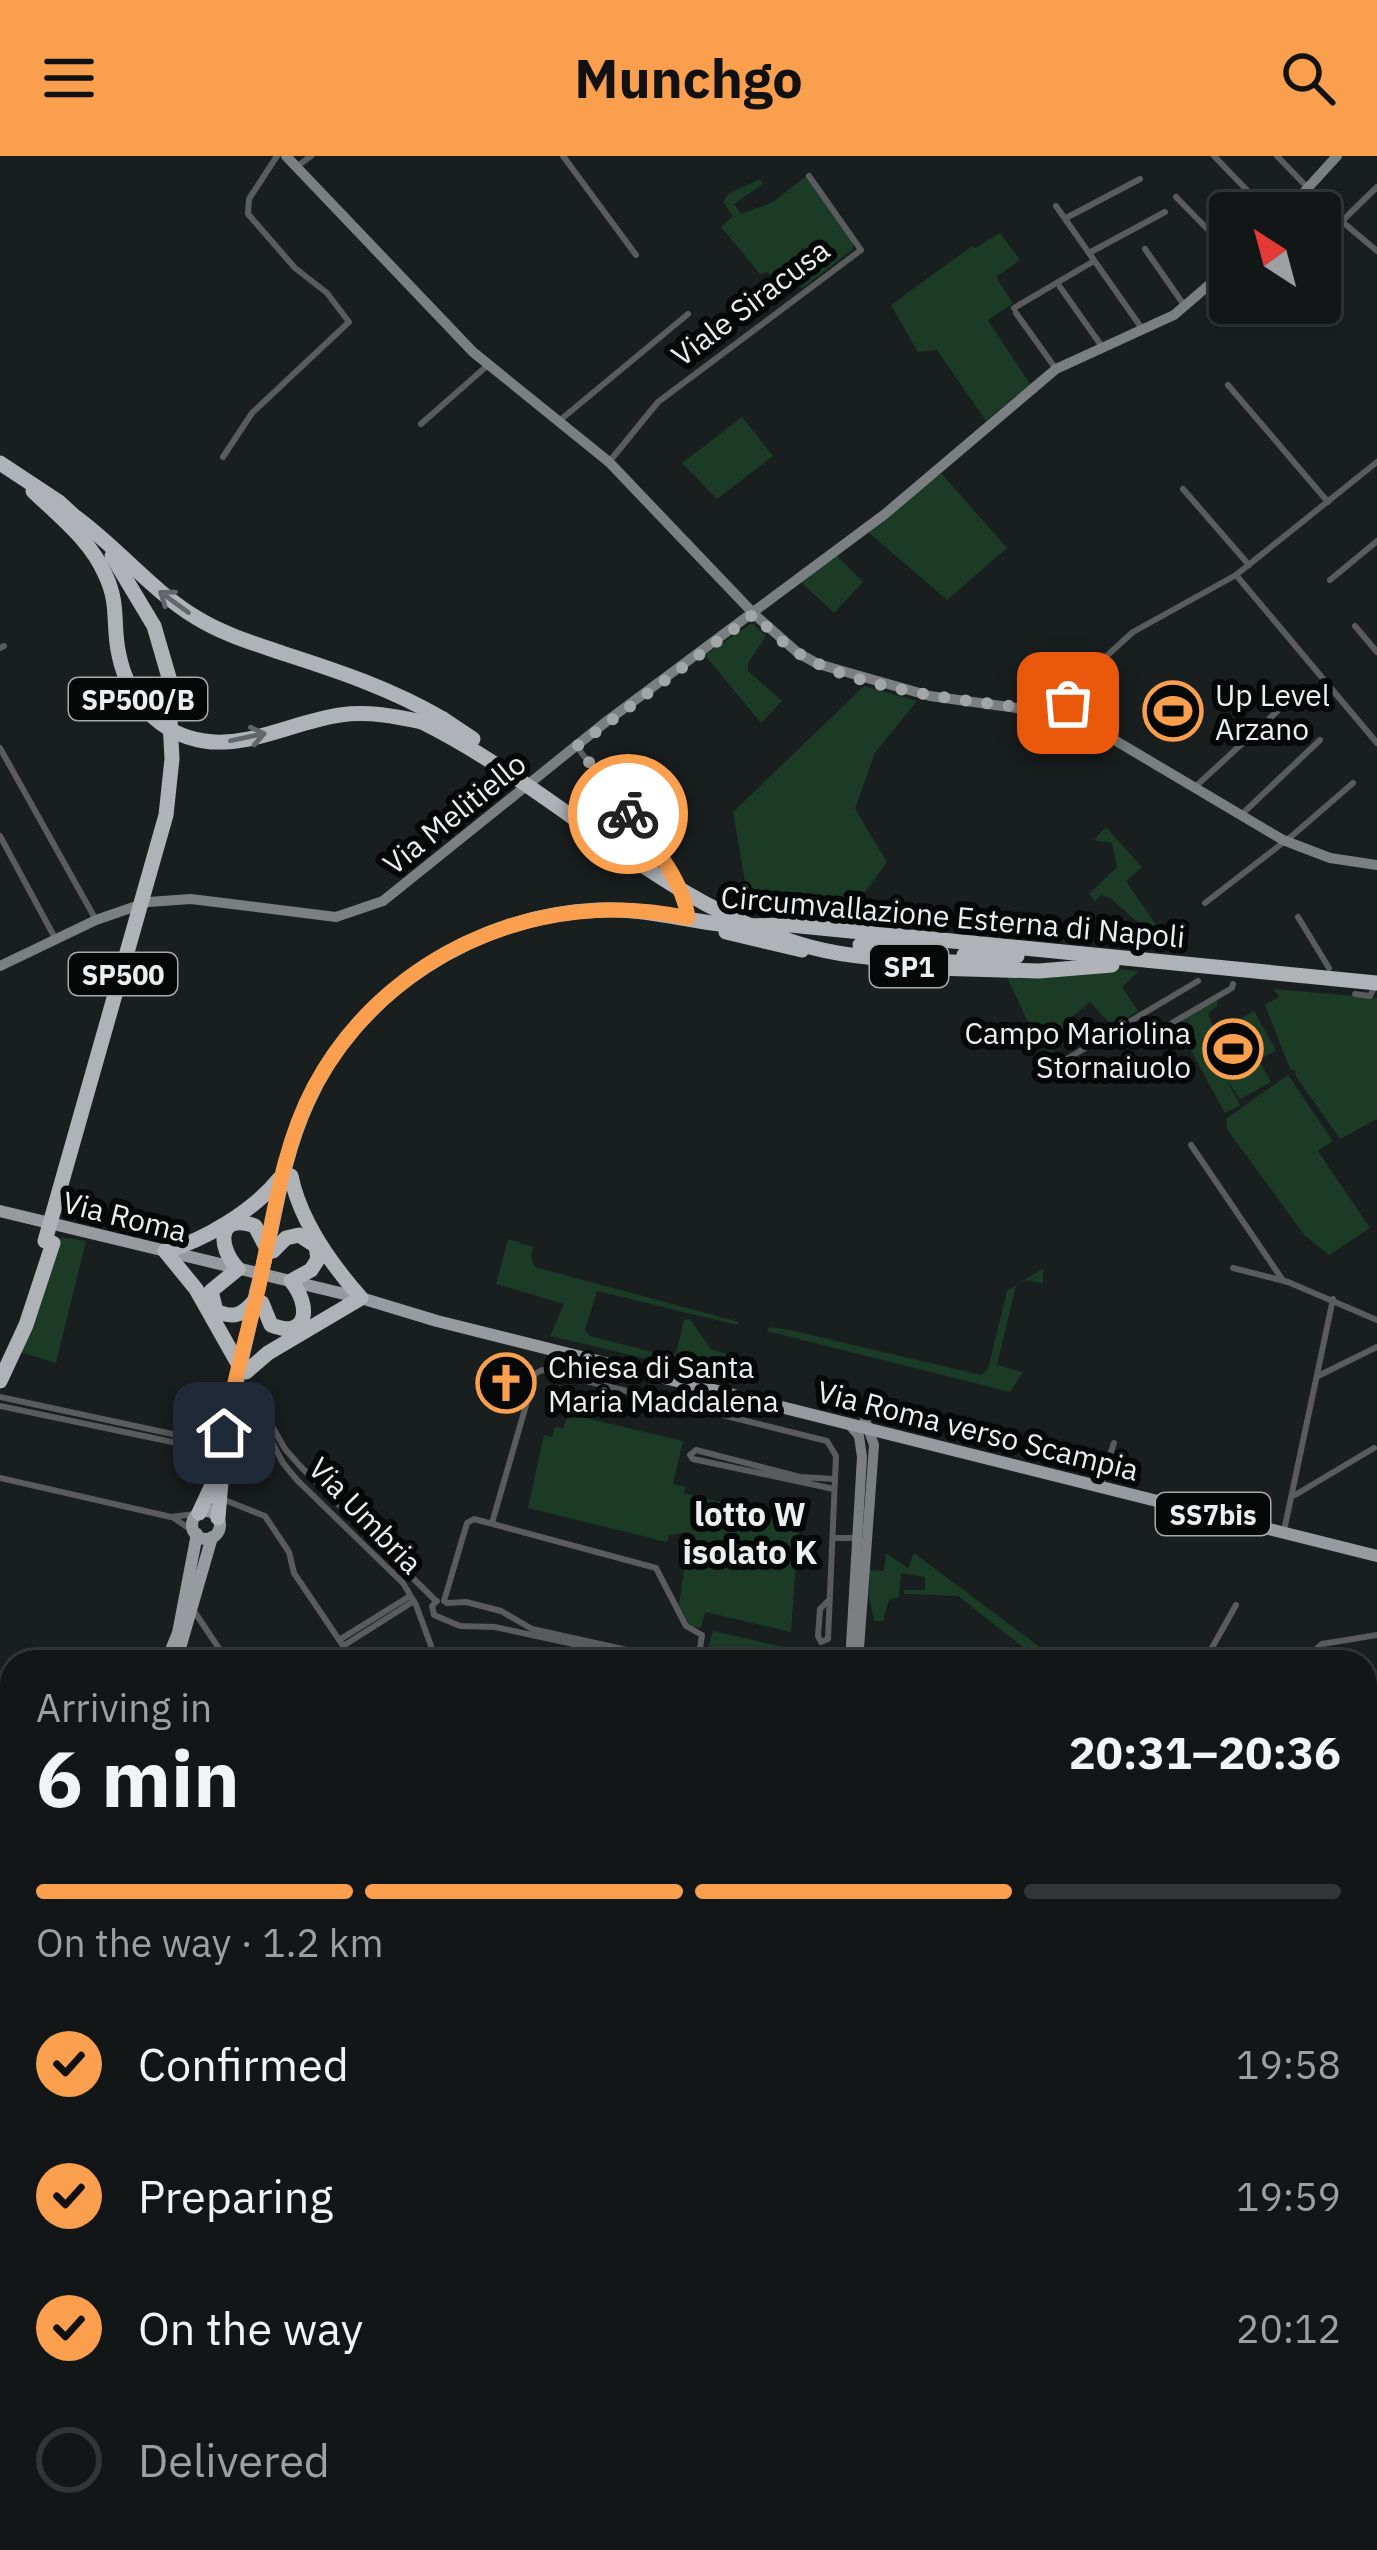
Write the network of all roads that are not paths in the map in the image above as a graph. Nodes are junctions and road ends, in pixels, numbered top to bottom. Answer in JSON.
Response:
{"nodes":[{"id":1,"x":281,"y":156,"type":"edge"},
{"id":2,"x":311,"y":156,"type":"edge"},
{"id":3,"x":563,"y":156,"type":"edge"},
{"id":4,"x":1214,"y":156,"type":"edge"},
{"id":5,"x":1277,"y":156,"type":"edge"},
{"id":6,"x":1337,"y":156,"type":"edge"},
{"id":7,"x":296,"y":167,"type":"junction"},
{"id":8,"x":809,"y":176,"type":"dead end"},
{"id":9,"x":1140,"y":179,"type":"dead end"},
{"id":10,"x":1377,"y":188,"type":"edge"},
{"id":11,"x":1308,"y":191,"type":"joint"},
{"id":12,"x":1249,"y":192,"type":"edge"},
{"id":13,"x":1176,"y":197,"type":"dead end"},
{"id":14,"x":1056,"y":206,"type":"dead end"},
{"id":15,"x":1165,"y":212,"type":"dead end"},
{"id":16,"x":1066,"y":218,"type":"junction"},
{"id":17,"x":1341,"y":222,"type":"joint"},
{"id":18,"x":1209,"y":231,"type":"edge"},
{"id":19,"x":1145,"y":248,"type":"dead end"},
{"id":20,"x":1377,"y":251,"type":"edge"},
{"id":21,"x":1090,"y":253,"type":"junction"},
{"id":22,"x":636,"y":255,"type":"dead end"},
{"id":23,"x":1095,"y":261,"type":"junction"},
{"id":24,"x":1209,"y":286,"type":"edge"},
{"id":25,"x":1060,"y":287,"type":"dead end"},
{"id":26,"x":1186,"y":307,"type":"junction"},
{"id":27,"x":688,"y":314,"type":"dead end"},
{"id":28,"x":1144,"y":331,"type":"junction"},
{"id":29,"x":1103,"y":348,"type":"junction"},
{"id":30,"x":488,"y":365,"type":"junction"},
{"id":31,"x":1056,"y":369,"type":"junction"},
{"id":32,"x":1228,"y":385,"type":"dead end"},
{"id":33,"x":559,"y":421,"type":"junction"},
{"id":34,"x":421,"y":424,"type":"dead end"},
{"id":35,"x":224,"y":457,"type":"dead end"},
{"id":36,"x":609,"y":462,"type":"junction"},
{"id":37,"x":1377,"y":462,"type":"edge"},
{"id":38,"x":0,"y":466,"type":"edge"},
{"id":39,"x":1183,"y":489,"type":"dead end"},
{"id":40,"x":33,"y":491,"type":"junction"},
{"id":41,"x":1328,"y":502,"type":"junction"},
{"id":42,"x":77,"y":518,"type":"junction"},
{"id":43,"x":1377,"y":541,"type":"edge"},
{"id":44,"x":1249,"y":566,"type":"junction"},
{"id":45,"x":1236,"y":575,"type":"junction"},
{"id":46,"x":1330,"y":580,"type":"dead end"},
{"id":47,"x":754,"y":614,"type":"junction"},
{"id":48,"x":1355,"y":626,"type":"dead end"},
{"id":49,"x":1377,"y":652,"type":"edge"},
{"id":50,"x":1070,"y":689,"type":"junction"},
{"id":51,"x":173,"y":703,"type":"junction"},
{"id":52,"x":1284,"y":705,"type":"dead end"},
{"id":53,"x":1047,"y":710,"type":"junction"},
{"id":54,"x":1074,"y":716,"type":"junction"},
{"id":55,"x":1320,"y":740,"type":"dead end"},
{"id":56,"x":1377,"y":743,"type":"edge"},
{"id":57,"x":577,"y":746,"type":"junction"},
{"id":58,"x":0,"y":748,"type":"edge"},
{"id":59,"x":1353,"y":782,"type":"dead end"},
{"id":60,"x":1195,"y":787,"type":"junction"},
{"id":61,"x":1240,"y":816,"type":"junction"},
{"id":62,"x":1,"y":838,"type":"edge"},
{"id":63,"x":1283,"y":840,"type":"junction"},
{"id":64,"x":1377,"y":865,"type":"edge"},
{"id":65,"x":1205,"y":903,"type":"dead end"},
{"id":66,"x":1298,"y":917,"type":"dead end"},
{"id":67,"x":688,"y":918,"type":"junction"},
{"id":68,"x":96,"y":920,"type":"junction"},
{"id":69,"x":55,"y":938,"type":"junction"},
{"id":70,"x":969,"y":959,"type":"junction"},
{"id":71,"x":1128,"y":959,"type":"junction"},
{"id":72,"x":1103,"y":964,"type":"junction"},
{"id":73,"x":0,"y":966,"type":"edge"},
{"id":74,"x":1329,"y":968,"type":"dead end"},
{"id":75,"x":1198,"y":981,"type":"dead end"},
{"id":76,"x":1233,"y":984,"type":"dead end"},
{"id":77,"x":1370,"y":989,"type":"edge"},
{"id":78,"x":1189,"y":1046,"type":"dead end"},
{"id":79,"x":1060,"y":1063,"type":"dead end"},
{"id":80,"x":1191,"y":1145,"type":"dead end"},
{"id":81,"x":288,"y":1173,"type":"junction"},
{"id":82,"x":0,"y":1211,"type":"edge"},
{"id":83,"x":164,"y":1251,"type":"junction"},
{"id":84,"x":269,"y":1257,"type":"junction"},
{"id":85,"x":1233,"y":1268,"type":"dead end"},
{"id":86,"x":238,"y":1269,"type":"junction"},
{"id":87,"x":1282,"y":1279,"type":"junction"},
{"id":88,"x":291,"y":1281,"type":"junction"},
{"id":89,"x":260,"y":1296,"type":"junction"},
{"id":90,"x":361,"y":1298,"type":"junction"},
{"id":91,"x":1333,"y":1299,"type":"junction"},
{"id":92,"x":428,"y":1316,"type":"junction"},
{"id":93,"x":1377,"y":1320,"type":"edge"},
{"id":94,"x":1377,"y":1347,"type":"edge"},
{"id":95,"x":5,"y":1359,"type":"edge"},
{"id":96,"x":243,"y":1376,"type":"junction"},
{"id":97,"x":1318,"y":1376,"type":"junction"},
{"id":98,"x":0,"y":1382,"type":"edge"},
{"id":99,"x":0,"y":1397,"type":"edge"},
{"id":100,"x":245,"y":1405,"type":"junction"},
{"id":101,"x":0,"y":1406,"type":"edge"},
{"id":102,"x":262,"y":1410,"type":"dead end"},
{"id":103,"x":846,"y":1421,"type":"junction"},
{"id":104,"x":870,"y":1422,"type":"junction"},
{"id":105,"x":894,"y":1433,"type":"junction"},
{"id":106,"x":860,"y":1441,"type":"junction"},
{"id":107,"x":1114,"y":1443,"type":"dead end"},
{"id":108,"x":1374,"y":1448,"type":"dead end"},
{"id":109,"x":221,"y":1449,"type":"junction"},
{"id":110,"x":870,"y":1456,"type":"junction"},
{"id":111,"x":0,"y":1478,"type":"edge"},
{"id":112,"x":835,"y":1479,"type":"junction"},
{"id":113,"x":1102,"y":1483,"type":"junction"},
{"id":114,"x":835,"y":1489,"type":"junction"},
{"id":115,"x":1293,"y":1496,"type":"junction"},
{"id":116,"x":219,"y":1497,"type":"junction"},
{"id":117,"x":199,"y":1513,"type":"junction"},
{"id":118,"x":171,"y":1517,"type":"junction"},
{"id":119,"x":218,"y":1518,"type":"junction"},
{"id":120,"x":492,"y":1523,"type":"junction"},
{"id":121,"x":1285,"y":1526,"type":"junction"},
{"id":122,"x":196,"y":1534,"type":"junction"},
{"id":123,"x":212,"y":1537,"type":"junction"},
{"id":124,"x":833,"y":1538,"type":"junction"},
{"id":125,"x":857,"y":1538,"type":"junction"},
{"id":126,"x":1377,"y":1552,"type":"edge"},
{"id":127,"x":829,"y":1600,"type":"junction"},
{"id":128,"x":857,"y":1600,"type":"junction"},
{"id":129,"x":413,"y":1601,"type":"junction"},
{"id":130,"x":1236,"y":1605,"type":"dead end"},
{"id":131,"x":192,"y":1608,"type":"junction"},
{"id":132,"x":440,"y":1608,"type":"junction"},
{"id":133,"x":425,"y":1632,"type":"junction"},
{"id":134,"x":1377,"y":1635,"type":"edge"},
{"id":135,"x":171,"y":1650,"type":"edge"},
{"id":136,"x":180,"y":1650,"type":"edge"},
{"id":137,"x":220,"y":1650,"type":"edge"},
{"id":138,"x":432,"y":1650,"type":"edge"},
{"id":139,"x":601,"y":1650,"type":"edge"},
{"id":140,"x":625,"y":1650,"type":"edge"},
{"id":141,"x":700,"y":1650,"type":"edge"},
{"id":142,"x":855,"y":1650,"type":"edge"},
{"id":143,"x":1211,"y":1650,"type":"edge"},
{"id":144,"x":1315,"y":1650,"type":"edge"}],
"edges":[{"from":1,"to":7,"type":"main road"},
{"from":1,"to":35,"type":"street"},
{"from":2,"to":7,"type":"street"},
{"from":3,"to":22,"type":"street"},
{"from":4,"to":12,"type":"street"},
{"from":5,"to":11,"type":"street"},
{"from":6,"to":11,"type":"main road"},
{"from":7,"to":30,"type":"main road"},
{"from":8,"to":36,"type":"street","name":"Viale Siracusa"},
{"from":9,"to":16,"type":"street"},
{"from":10,"to":17,"type":"street"},
{"from":13,"to":18,"type":"street"},
{"from":14,"to":16,"type":"street"},
{"from":15,"to":21,"type":"street"},
{"from":16,"to":21,"type":"street"},
{"from":17,"to":20,"type":"street"},
{"from":19,"to":26,"type":"street"},
{"from":21,"to":23,"type":"street"},
{"from":23,"to":28,"type":"street"},
{"from":23,"to":31,"type":"street"},
{"from":24,"to":26,"type":"main road","name":"Via Melitiello"},
{"from":25,"to":29,"type":"street"},
{"from":26,"to":28,"type":"main road","name":"Via Melitiello"},
{"from":27,"to":33,"type":"street"},
{"from":28,"to":29,"type":"main road","name":"Via Melitiello"},
{"from":29,"to":31,"type":"main road","name":"Via Melitiello"},
{"from":30,"to":33,"type":"main road"},
{"from":30,"to":34,"type":"street"},
{"from":31,"to":47,"type":"main road","name":"Via Melitiello"},
{"from":32,"to":41,"type":"street"},
{"from":33,"to":36,"type":"main road"},
{"from":36,"to":47,"type":"main road"},
{"from":37,"to":41,"type":"street"},
{"from":38,"to":40,"type":"highway","number":"SP500"},
{"from":38,"to":42,"type":"highway","number":"SP500"},
{"from":39,"to":44,"type":"street"},
{"from":40,"to":51,"type":"highway","number":"SP500"},
{"from":40,"to":70,"type":"highway","number":"SP500/B","one_way":true,"bridge":true},
{"from":41,"to":44,"type":"street"},
{"from":42,"to":51,"type":"highway","number":"SP500"},
{"from":70,"to":42,"type":"highway","one_way":true,"bridge":true},
{"from":43,"to":46,"type":"street"},
{"from":44,"to":45,"type":"street"},
{"from":45,"to":50,"type":"street"},
{"from":45,"to":56,"type":"street"},
{"from":47,"to":53,"type":"main road"},
{"from":47,"to":57,"type":"main road","name":"Via Melitiello"},
{"from":48,"to":49,"type":"street"},
{"from":50,"to":53,"type":"street"},
{"from":50,"to":54,"type":"street"},
{"from":51,"to":95,"type":"highway","number":"SP500","bridge":true},
{"from":52,"to":60,"type":"street"},
{"from":53,"to":54,"type":"main road"},
{"from":54,"to":60,"type":"main road"},
{"from":55,"to":61,"type":"street"},
{"from":57,"to":67,"type":"street"},
{"from":57,"to":68,"type":"main road","name":"Via Melitiello"},
{"from":58,"to":68,"type":"street"},
{"from":59,"to":63,"type":"street"},
{"from":60,"to":61,"type":"main road"},
{"from":61,"to":63,"type":"main road"},
{"from":62,"to":69,"type":"street"},
{"from":63,"to":64,"type":"main road"},
{"from":63,"to":65,"type":"street"},
{"from":66,"to":74,"type":"street"},
{"from":67,"to":71,"type":"highway","name":"Circumvallazione Esterna di Napoli","number":"SP1"},
{"from":67,"to":81,"type":"highway","name":"Circumvallazione Esterna di Napoli","number":"SP1"},
{"from":68,"to":69,"type":"main road"},
{"from":69,"to":73,"type":"main road"},
{"from":70,"to":71,"type":"highway"},
{"from":70,"to":72,"type":"highway"},
{"from":71,"to":77,"type":"highway","name":"Circumvallazione Esterna di Napoli","number":"SP1"},
{"from":72,"to":77,"type":"highway","name":"Circumvallazione Esterna di Napoli","number":"SP1"},
{"from":72,"to":81,"type":"highway","name":"Circumvallazione Esterna di Napoli","number":"SP1"},
{"from":75,"to":79,"type":"street"},
{"from":76,"to":78,"type":"street"},
{"from":80,"to":87,"type":"street"},
{"from":81,"to":83,"type":"highway"},
{"from":81,"to":84,"type":"highway","name":"Circumvallazione Esterna di Napoli","number":"SP1"},
{"from":81,"to":90,"type":"highway"},
{"from":82,"to":83,"type":"main road","name":"Via Roma"},
{"from":83,"to":86,"type":"main road","name":"Via Roma"},
{"from":83,"to":96,"type":"highway"},
{"from":84,"to":86,"type":"highway"},
{"from":84,"to":88,"type":"highway"},
{"from":84,"to":89,"type":"highway","name":"Circumvallazione Esterna di Napoli","number":"SP1","bridge":true},
{"from":85,"to":87,"type":"street"},
{"from":86,"to":88,"type":"main road","name":"Via Roma verso Scampia"},
{"from":86,"to":89,"type":"highway"},
{"from":87,"to":91,"type":"street"},
{"from":88,"to":89,"type":"highway"},
{"from":88,"to":90,"type":"main road","name":"Via Roma verso Scampia"},
{"from":89,"to":96,"type":"highway","name":"Circumvallazione Esterna di Napoli","number":"SP1"},
{"from":90,"to":92,"type":"main road","name":"Via Roma verso Scampia"},
{"from":90,"to":96,"type":"highway"},
{"from":91,"to":93,"type":"street"},
{"from":91,"to":97,"type":"street"},
{"from":92,"to":103,"type":"main road","name":"Via Roma verso Scampia"},
{"from":92,"to":104,"type":"main road","name":"Via Roma verso Scampia"},
{"from":94,"to":97,"type":"street"},
{"from":95,"to":98,"type":"highway","number":"SP500"},
{"from":96,"to":100,"type":"highway","name":"Circumvallazione Esterna di Napoli","number":"SP1"},
{"from":96,"to":109,"type":"highway","name":"Circumvallazione Esterna di Napoli","number":"SP1"},
{"from":97,"to":115,"type":"street"},
{"from":99,"to":109,"type":"street"},
{"from":100,"to":116,"type":"highway","name":"Circumvallazione Esterna di Napoli","number":"SP1"},
{"from":100,"to":129,"type":"street","name":"Via Umbria"},
{"from":101,"to":109,"type":"street"},
{"from":102,"to":132,"type":"street"},
{"from":103,"to":104,"type":"main road","name":"Via Roma verso Scampia"},
{"from":103,"to":106,"type":"main road"},
{"from":104,"to":105,"type":"main road","name":"Via Roma verso Scampia","number":"SS7bis"},
{"from":104,"to":106,"type":"main road"},
{"from":104,"to":110,"type":"main road"},
{"from":104,"to":113,"type":"main road","name":"Via Roma verso Scampia","number":"SS7bis"},
{"from":105,"to":110,"type":"main road"},
{"from":105,"to":113,"type":"main road","name":"Via Roma verso Scampia","number":"SS7bis"},
{"from":106,"to":125,"type":"main road"},
{"from":107,"to":113,"type":"street","name":"Via Roma verso Scampia"},
{"from":108,"to":115,"type":"street"},
{"from":109,"to":117,"type":"highway","name":"Circumvallazione Esterna di Napoli","number":"SP1"},
{"from":110,"to":128,"type":"main road"},
{"from":111,"to":118,"type":"street"},
{"from":112,"to":114,"type":"street"},
{"from":112,"to":114,"type":"street"},
{"from":112,"to":120,"type":"street"},
{"from":113,"to":121,"type":"main road","name":"Via Roma verso Scampia","number":"SS7bis"},
{"from":113,"to":126,"type":"main road","name":"Via Roma verso Scampia","number":"SS7bis"},
{"from":114,"to":124,"type":"street"},
{"from":115,"to":121,"type":"street"},
{"from":116,"to":119,"type":"highway","name":"Circumvallazione Esterna di Napoli","number":"SP1"},
{"from":116,"to":129,"type":"street"},
{"from":117,"to":118,"type":"street"},
{"from":117,"to":119,"type":"main road"},
{"from":117,"to":122,"type":"main road"},
{"from":118,"to":122,"type":"street"},
{"from":119,"to":123,"type":"main road"},
{"from":120,"to":132,"type":"street"},
{"from":120,"to":141,"type":"street"},
{"from":121,"to":126,"type":"main road","name":"Via Roma verso Scampia","number":"SS7bis"},
{"from":122,"to":123,"type":"main road"},
{"from":122,"to":135,"type":"main road"},
{"from":123,"to":131,"type":"main road"},
{"from":124,"to":125,"type":"street"},
{"from":124,"to":127,"type":"street"},
{"from":125,"to":128,"type":"main road"},
{"from":127,"to":127,"type":"street"},
{"from":127,"to":128,"type":"street"},
{"from":128,"to":142,"type":"main road"},
{"from":129,"to":132,"type":"street"},
{"from":129,"to":133,"type":"street","name":"Via Umbria"},
{"from":130,"to":143,"type":"street"},
{"from":131,"to":136,"type":"main road"},
{"from":131,"to":137,"type":"street"},
{"from":132,"to":133,"type":"street"},
{"from":132,"to":139,"type":"street"},
{"from":132,"to":140,"type":"street"},
{"from":133,"to":138,"type":"street","name":"Via Umbria"},
{"from":134,"to":144,"type":"street"}]}
